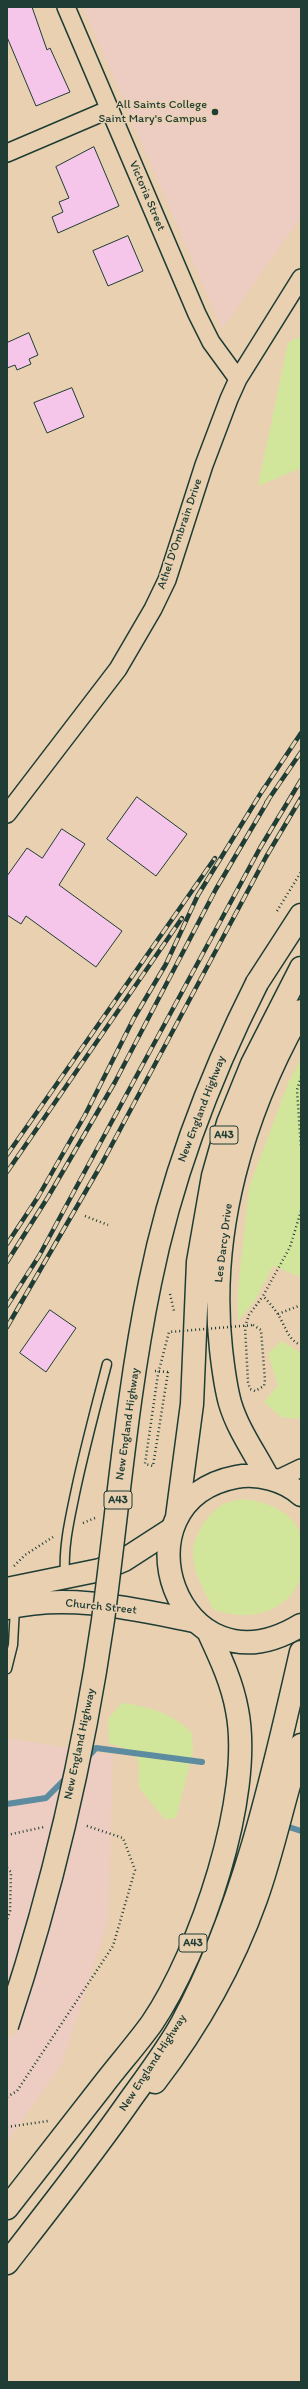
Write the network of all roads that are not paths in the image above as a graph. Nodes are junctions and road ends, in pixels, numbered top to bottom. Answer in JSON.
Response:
{"nodes":[{"id":1,"x":66,"y":7,"type":"edge"},
{"id":2,"x":110,"y":109,"type":"junction"},
{"id":3,"x":7,"y":154,"type":"edge"},
{"id":4,"x":301,"y":278,"type":"edge"},
{"id":5,"x":238,"y":380,"type":"junction"},
{"id":6,"x":7,"y":814,"type":"edge"},
{"id":7,"x":301,"y":915,"type":"edge"},
{"id":8,"x":301,"y":968,"type":"edge"},
{"id":9,"x":301,"y":1011,"type":"edge"},
{"id":10,"x":107,"y":1364,"type":"dead end"},
{"id":11,"x":301,"y":1468,"type":"edge"},
{"id":12,"x":272,"y":1479,"type":"junction"},
{"id":13,"x":301,"y":1495,"type":"edge"},
{"id":14,"x":175,"y":1523,"type":"junction"},
{"id":15,"x":65,"y":1578,"type":"junction"},
{"id":16,"x":10,"y":1601,"type":"edge"},
{"id":17,"x":301,"y":1625,"type":"edge"},
{"id":18,"x":201,"y":1626,"type":"junction"},
{"id":19,"x":301,"y":1652,"type":"edge"},
{"id":20,"x":7,"y":1669,"type":"edge"},
{"id":21,"x":301,"y":1745,"type":"edge"},
{"id":22,"x":7,"y":2026,"type":"edge"},
{"id":23,"x":91,"y":2153,"type":"junction"},
{"id":24,"x":7,"y":2208,"type":"edge"},
{"id":25,"x":7,"y":2263,"type":"edge"}],
"edges":[{"from":1,"to":2,"type":"street","name":"Victoria Street"},
{"from":2,"to":3,"type":"street"},
{"from":2,"to":5,"type":"street","name":"Victoria Street"},
{"from":4,"to":5,"type":"street","name":"Athel D'Ombrain Drive"},
{"from":5,"to":6,"type":"street","name":"Athel D'Ombrain Drive"},
{"from":7,"to":22,"type":"main road","name":"New England Highway","number":"A43","bridge":true},
{"from":8,"to":14,"type":"main road","number":"A43"},
{"from":9,"to":12,"type":"main road","name":"Les Darcy Drive","number":"A43"},
{"from":10,"to":15,"type":"lane"},
{"from":11,"to":12,"type":"street"},
{"from":12,"to":13,"type":"main road","number":"A43"},
{"from":12,"to":14,"type":"main road","number":"A43"},
{"from":14,"to":15,"type":"main road","name":"Church Street"},
{"from":14,"to":18,"type":"main road","number":"A43"},
{"from":15,"to":16,"type":"main road","name":"Church Street"},
{"from":16,"to":18,"type":"main road","name":"Church Street"},
{"from":16,"to":20,"type":"lane"},
{"from":17,"to":18,"type":"main road","number":"A43"},
{"from":18,"to":24,"type":"main road","number":"A43"},
{"from":19,"to":23,"type":"main road","name":"New England Highway","number":"A43"},
{"from":21,"to":23,"type":"main road"},
{"from":23,"to":25,"type":"main road","name":"New England Highway","number":"A43"}]}
